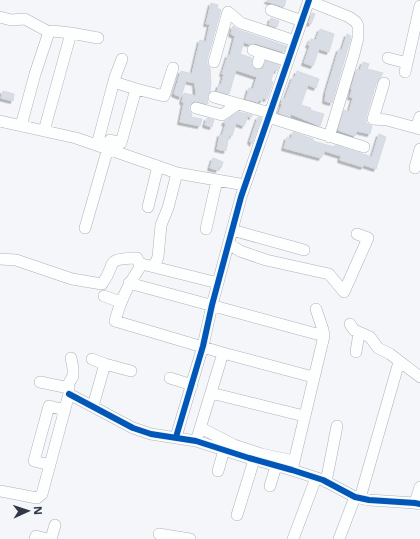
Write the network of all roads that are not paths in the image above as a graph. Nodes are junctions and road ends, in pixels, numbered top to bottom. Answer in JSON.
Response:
{"nodes":[{"id":1,"x":309,"y":1,"type":"edge"},
{"id":2,"x":420,"y":6,"type":"edge"},
{"id":3,"x":271,"y":10,"type":"dead end"},
{"id":4,"x":0,"y":17,"type":"edge"},
{"id":5,"x":302,"y":21,"type":"junction"},
{"id":6,"x":52,"y":31,"type":"dead end"},
{"id":7,"x":71,"y":33,"type":"junction"},
{"id":8,"x":98,"y":38,"type":"dead end"},
{"id":9,"x":295,"y":41,"type":"junction"},
{"id":10,"x":258,"y":55,"type":"dead end"},
{"id":11,"x":388,"y":58,"type":"dead end"},
{"id":12,"x":122,"y":59,"type":"dead end"},
{"id":13,"x":288,"y":61,"type":"junction"},
{"id":14,"x":214,"y":62,"type":"dead end"},
{"id":15,"x":173,"y":68,"type":"dead end"},
{"id":16,"x":114,"y":82,"type":"junction"},
{"id":17,"x":384,"y":83,"type":"dead end"},
{"id":18,"x":136,"y":89,"type":"junction"},
{"id":19,"x":214,"y":97,"type":"dead end"},
{"id":20,"x":238,"y":104,"type":"junction"},
{"id":21,"x":196,"y":108,"type":"dead end"},
{"id":22,"x":269,"y":115,"type":"junction"},
{"id":23,"x":0,"y":121,"type":"edge"},
{"id":24,"x":419,"y":125,"type":"edge"},
{"id":25,"x":21,"y":126,"type":"junction"},
{"id":26,"x":44,"y":131,"type":"junction"},
{"id":27,"x":329,"y":137,"type":"junction"},
{"id":28,"x":103,"y":147,"type":"junction"},
{"id":29,"x":364,"y":147,"type":"dead end"},
{"id":30,"x":420,"y":149,"type":"edge"},
{"id":31,"x":158,"y":166,"type":"junction"},
{"id":32,"x":415,"y":168,"type":"dead end"},
{"id":33,"x":177,"y":173,"type":"junction"},
{"id":34,"x":217,"y":180,"type":"junction"},
{"id":35,"x":245,"y":185,"type":"junction"},
{"id":36,"x":148,"y":207,"type":"dead end"},
{"id":37,"x":85,"y":228,"type":"dead end"},
{"id":38,"x":206,"y":229,"type":"dead end"},
{"id":39,"x":232,"y":230,"type":"junction"},
{"id":40,"x":357,"y":234,"type":"dead end"},
{"id":41,"x":269,"y":240,"type":"junction"},
{"id":42,"x":229,"y":244,"type":"junction"},
{"id":43,"x":304,"y":250,"type":"dead end"},
{"id":44,"x":0,"y":259,"type":"edge"},
{"id":45,"x":264,"y":259,"type":"junction"},
{"id":46,"x":140,"y":266,"type":"junction"},
{"id":47,"x":154,"y":266,"type":"junction"},
{"id":48,"x":218,"y":282,"type":"junction"},
{"id":49,"x":129,"y":283,"type":"junction"},
{"id":50,"x":104,"y":296,"type":"dead end"},
{"id":51,"x":120,"y":302,"type":"junction"},
{"id":52,"x":212,"y":305,"type":"junction"},
{"id":53,"x":316,"y":309,"type":"dead end"},
{"id":54,"x":350,"y":324,"type":"dead end"},
{"id":55,"x":359,"y":333,"type":"junction"},
{"id":56,"x":324,"y":336,"type":"junction"},
{"id":57,"x":204,"y":346,"type":"junction"},
{"id":58,"x":356,"y":352,"type":"dead end"},
{"id":59,"x":223,"y":353,"type":"junction"},
{"id":60,"x":70,"y":358,"type":"dead end"},
{"id":61,"x":92,"y":359,"type":"dead end"},
{"id":62,"x":399,"y":362,"type":"junction"},
{"id":63,"x":105,"y":364,"type":"junction"},
{"id":64,"x":131,"y":371,"type":"dead end"},
{"id":65,"x":313,"y":377,"type":"junction"},
{"id":66,"x":420,"y":377,"type":"edge"},
{"id":67,"x":170,"y":378,"type":"dead end"},
{"id":68,"x":40,"y":382,"type":"dead end"},
{"id":69,"x":192,"y":385,"type":"junction"},
{"id":70,"x":69,"y":391,"type":"junction"},
{"id":71,"x":211,"y":393,"type":"junction"},
{"id":72,"x":93,"y":406,"type":"junction"},
{"id":73,"x":65,"y":410,"type":"junction"},
{"id":74,"x":304,"y":416,"type":"junction"},
{"id":75,"x":337,"y":426,"type":"dead end"},
{"id":76,"x":201,"y":428,"type":"junction"},
{"id":77,"x":176,"y":437,"type":"junction"},
{"id":78,"x":196,"y":441,"type":"junction"},
{"id":79,"x":224,"y":450,"type":"junction"},
{"id":80,"x":254,"y":460,"type":"junction"},
{"id":81,"x":50,"y":465,"type":"junction"},
{"id":82,"x":293,"y":465,"type":"junction"},
{"id":83,"x":276,"y":466,"type":"junction"},
{"id":84,"x":218,"y":471,"type":"dead end"},
{"id":85,"x":321,"y":480,"type":"junction"},
{"id":86,"x":270,"y":486,"type":"dead end"},
{"id":87,"x":420,"y":487,"type":"edge"},
{"id":88,"x":0,"y":491,"type":"edge"},
{"id":89,"x":357,"y":497,"type":"junction"},
{"id":90,"x":418,"y":503,"type":"edge"},
{"id":91,"x":238,"y":515,"type":"dead end"},
{"id":92,"x":55,"y":526,"type":"dead end"},
{"id":93,"x":159,"y":534,"type":"dead end"},
{"id":94,"x":35,"y":539,"type":"edge"},
{"id":95,"x":47,"y":539,"type":"edge"},
{"id":96,"x":51,"y":539,"type":"edge"},
{"id":97,"x":190,"y":539,"type":"edge"},
{"id":98,"x":293,"y":539,"type":"edge"},
{"id":99,"x":339,"y":539,"type":"edge"}],
"edges":[{"from":1,"to":5,"type":"street"},
{"from":1,"to":27,"type":"street"},
{"from":2,"to":11,"type":"street"},
{"from":3,"to":5,"type":"street"},
{"from":4,"to":25,"type":"street"},
{"from":5,"to":9,"type":"street"},
{"from":6,"to":7,"type":"street"},
{"from":7,"to":8,"type":"street"},
{"from":7,"to":26,"type":"street"},
{"from":9,"to":13,"type":"street"},
{"from":9,"to":14,"type":"street"},
{"from":10,"to":13,"type":"street"},
{"from":12,"to":16,"type":"street"},
{"from":13,"to":22,"type":"street"},
{"from":15,"to":18,"type":"street"},
{"from":16,"to":18,"type":"street"},
{"from":16,"to":28,"type":"street"},
{"from":17,"to":24,"type":"street"},
{"from":18,"to":28,"type":"street"},
{"from":19,"to":20,"type":"street"},
{"from":20,"to":21,"type":"street"},
{"from":20,"to":22,"type":"street"},
{"from":22,"to":27,"type":"street"},
{"from":22,"to":35,"type":"street"},
{"from":23,"to":25,"type":"street"},
{"from":25,"to":26,"type":"street"},
{"from":26,"to":28,"type":"street"},
{"from":27,"to":29,"type":"street"},
{"from":28,"to":31,"type":"street"},
{"from":28,"to":37,"type":"street"},
{"from":30,"to":32,"type":"street"},
{"from":31,"to":33,"type":"street"},
{"from":31,"to":36,"type":"street"},
{"from":33,"to":34,"type":"street"},
{"from":33,"to":47,"type":"street"},
{"from":34,"to":35,"type":"street"},
{"from":34,"to":38,"type":"street"},
{"from":35,"to":39,"type":"street"},
{"from":39,"to":41,"type":"street"},
{"from":39,"to":42,"type":"street"},
{"from":40,"to":45,"type":"street"},
{"from":41,"to":43,"type":"street"},
{"from":41,"to":45,"type":"street"},
{"from":42,"to":45,"type":"street"},
{"from":42,"to":48,"type":"street"},
{"from":44,"to":46,"type":"street"},
{"from":46,"to":47,"type":"street"},
{"from":46,"to":49,"type":"street"},
{"from":47,"to":48,"type":"street"},
{"from":48,"to":52,"type":"street"},
{"from":49,"to":51,"type":"street"},
{"from":49,"to":52,"type":"street"},
{"from":50,"to":51,"type":"street"},
{"from":51,"to":57,"type":"street"},
{"from":52,"to":56,"type":"street"},
{"from":52,"to":57,"type":"street"},
{"from":53,"to":56,"type":"street"},
{"from":54,"to":55,"type":"street"},
{"from":55,"to":58,"type":"street"},
{"from":55,"to":62,"type":"street"},
{"from":56,"to":65,"type":"street"},
{"from":57,"to":59,"type":"street"},
{"from":57,"to":69,"type":"street"},
{"from":59,"to":65,"type":"street"},
{"from":59,"to":71,"type":"street"},
{"from":60,"to":70,"type":"street"},
{"from":61,"to":63,"type":"street"},
{"from":62,"to":66,"type":"street"},
{"from":62,"to":89,"type":"street"},
{"from":63,"to":64,"type":"street"},
{"from":63,"to":72,"type":"street"},
{"from":65,"to":74,"type":"street"},
{"from":67,"to":69,"type":"street"},
{"from":68,"to":70,"type":"street"},
{"from":69,"to":77,"type":"street"},
{"from":70,"to":72,"type":"street"},
{"from":70,"to":73,"type":"street"},
{"from":71,"to":74,"type":"street"},
{"from":71,"to":76,"type":"street"},
{"from":72,"to":77,"type":"street"},
{"from":73,"to":81,"type":"street"},
{"from":73,"to":81,"type":"street"},
{"from":74,"to":82,"type":"street"},
{"from":75,"to":85,"type":"street"},
{"from":76,"to":78,"type":"street"},
{"from":76,"to":82,"type":"street"},
{"from":77,"to":78,"type":"street"},
{"from":78,"to":79,"type":"street"},
{"from":79,"to":80,"type":"street"},
{"from":79,"to":84,"type":"street"},
{"from":80,"to":83,"type":"street"},
{"from":80,"to":91,"type":"street"},
{"from":81,"to":88,"type":"street"},
{"from":82,"to":83,"type":"street"},
{"from":82,"to":85,"type":"street"},
{"from":83,"to":86,"type":"street"},
{"from":85,"to":89,"type":"street"},
{"from":85,"to":98,"type":"street"},
{"from":87,"to":90,"type":"street"},
{"from":89,"to":90,"type":"street"},
{"from":89,"to":99,"type":"street"},
{"from":92,"to":96,"type":"street"},
{"from":93,"to":97,"type":"street"},
{"from":94,"to":95,"type":"street"}]}
